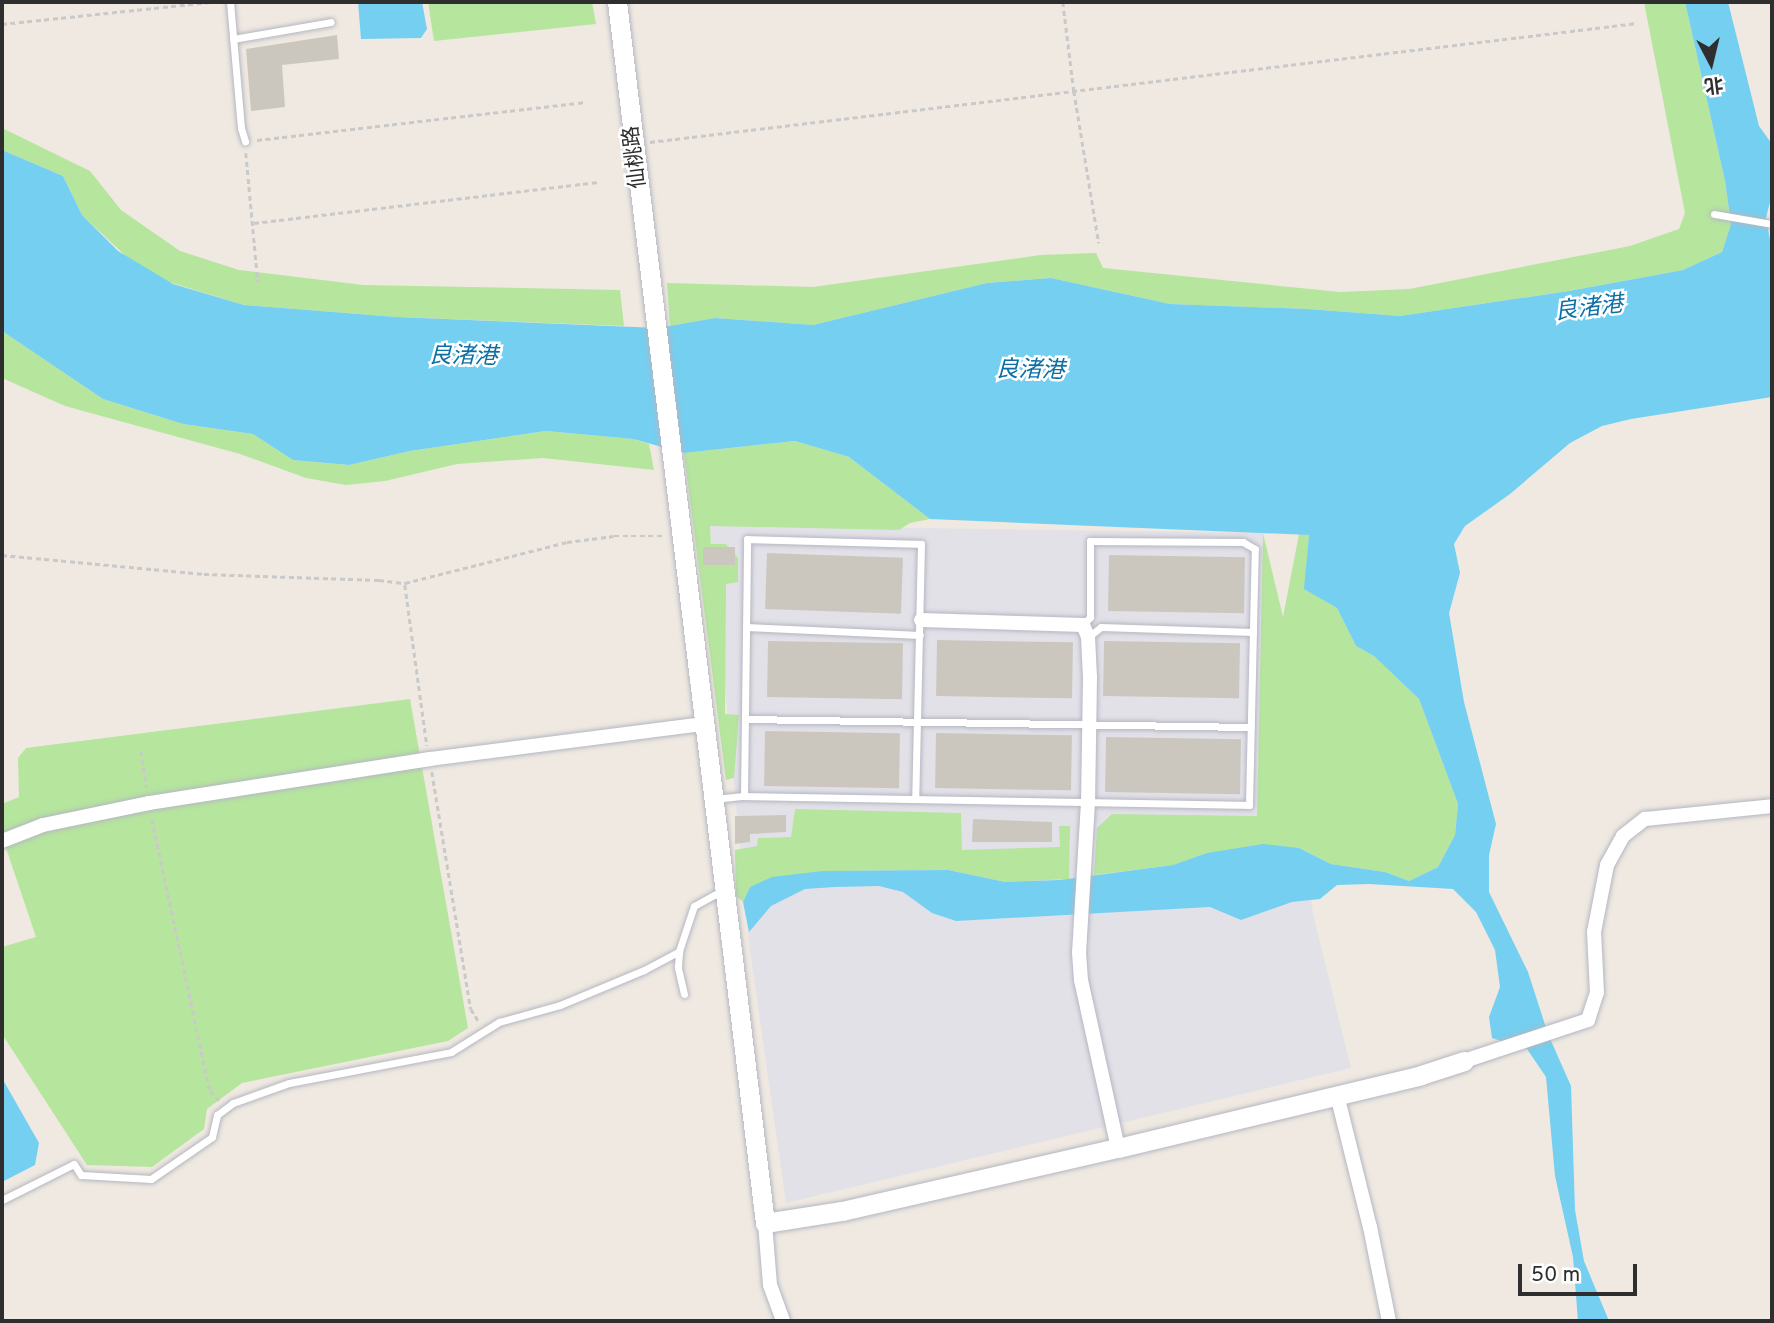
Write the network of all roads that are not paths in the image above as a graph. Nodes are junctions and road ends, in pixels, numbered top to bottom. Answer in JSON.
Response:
{"nodes":[{"id":1,"x":230,"y":2,"type":"edge"},
{"id":2,"x":617,"y":2,"type":"edge"},
{"id":3,"x":331,"y":22,"type":"dead end"},
{"id":4,"x":233,"y":39,"type":"junction"},
{"id":5,"x":245,"y":141,"type":"road end"},
{"id":6,"x":1714,"y":214,"type":"dead end"},
{"id":7,"x":1772,"y":224,"type":"edge"},
{"id":8,"x":746,"y":627,"type":"junction"},
{"id":9,"x":920,"y":628,"type":"junction"},
{"id":10,"x":1085,"y":631,"type":"junction"},
{"id":11,"x":1253,"y":632,"type":"junction"},
{"id":12,"x":745,"y":719,"type":"junction"},
{"id":13,"x":918,"y":721,"type":"junction"},
{"id":14,"x":1090,"y":723,"type":"junction"},
{"id":15,"x":705,"y":724,"type":"junction"},
{"id":16,"x":1251,"y":727,"type":"junction"},
{"id":17,"x":744,"y":796,"type":"junction"},
{"id":18,"x":714,"y":799,"type":"junction"},
{"id":19,"x":915,"y":799,"type":"junction"},
{"id":20,"x":1088,"y":802,"type":"junction"},
{"id":21,"x":1772,"y":806,"type":"edge"},
{"id":22,"x":2,"y":841,"type":"edge"},
{"id":23,"x":724,"y":890,"type":"junction"},
{"id":24,"x":679,"y":951,"type":"junction"},
{"id":25,"x":684,"y":995,"type":"dead end"},
{"id":26,"x":1464,"y":1061,"type":"joint"},
{"id":27,"x":1337,"y":1095,"type":"junction"},
{"id":28,"x":1118,"y":1148,"type":"junction"},
{"id":29,"x":2,"y":1200,"type":"edge"},
{"id":30,"x":765,"y":1223,"type":"junction"},
{"id":31,"x":783,"y":1321,"type":"edge"},
{"id":32,"x":1389,"y":1321,"type":"edge"}],
"edges":[{"from":1,"to":4,"type":"lane"},
{"from":2,"to":15,"type":"street","name":"仙桃路"},
{"from":3,"to":4,"type":"lane"},
{"from":4,"to":5,"type":"lane"},
{"from":6,"to":7,"type":"lane"},
{"from":8,"to":9,"type":"lane"},
{"from":8,"to":9,"type":"lane"},
{"from":8,"to":12,"type":"lane"},
{"from":9,"to":10,"type":"street"},
{"from":9,"to":13,"type":"lane"},
{"from":10,"to":11,"type":"lane"},
{"from":10,"to":11,"type":"lane"},
{"from":10,"to":14,"type":"street"},
{"from":11,"to":16,"type":"lane"},
{"from":12,"to":13,"type":"lane"},
{"from":12,"to":17,"type":"lane"},
{"from":13,"to":14,"type":"lane"},
{"from":13,"to":19,"type":"lane"},
{"from":14,"to":16,"type":"lane"},
{"from":14,"to":20,"type":"street"},
{"from":15,"to":18,"type":"street","name":"仙桃路"},
{"from":15,"to":22,"type":"street"},
{"from":16,"to":20,"type":"lane"},
{"from":17,"to":18,"type":"lane"},
{"from":17,"to":19,"type":"lane"},
{"from":18,"to":23,"type":"street","name":"仙桃路"},
{"from":19,"to":20,"type":"lane"},
{"from":20,"to":28,"type":"street"},
{"from":21,"to":26,"type":"street"},
{"from":23,"to":24,"type":"lane"},
{"from":23,"to":30,"type":"street","name":"仙桃路"},
{"from":24,"to":25,"type":"lane"},
{"from":24,"to":29,"type":"lane"},
{"from":26,"to":27,"type":"street"},
{"from":27,"to":28,"type":"street"},
{"from":27,"to":32,"type":"street"},
{"from":28,"to":30,"type":"street"},
{"from":30,"to":31,"type":"street"}]}
